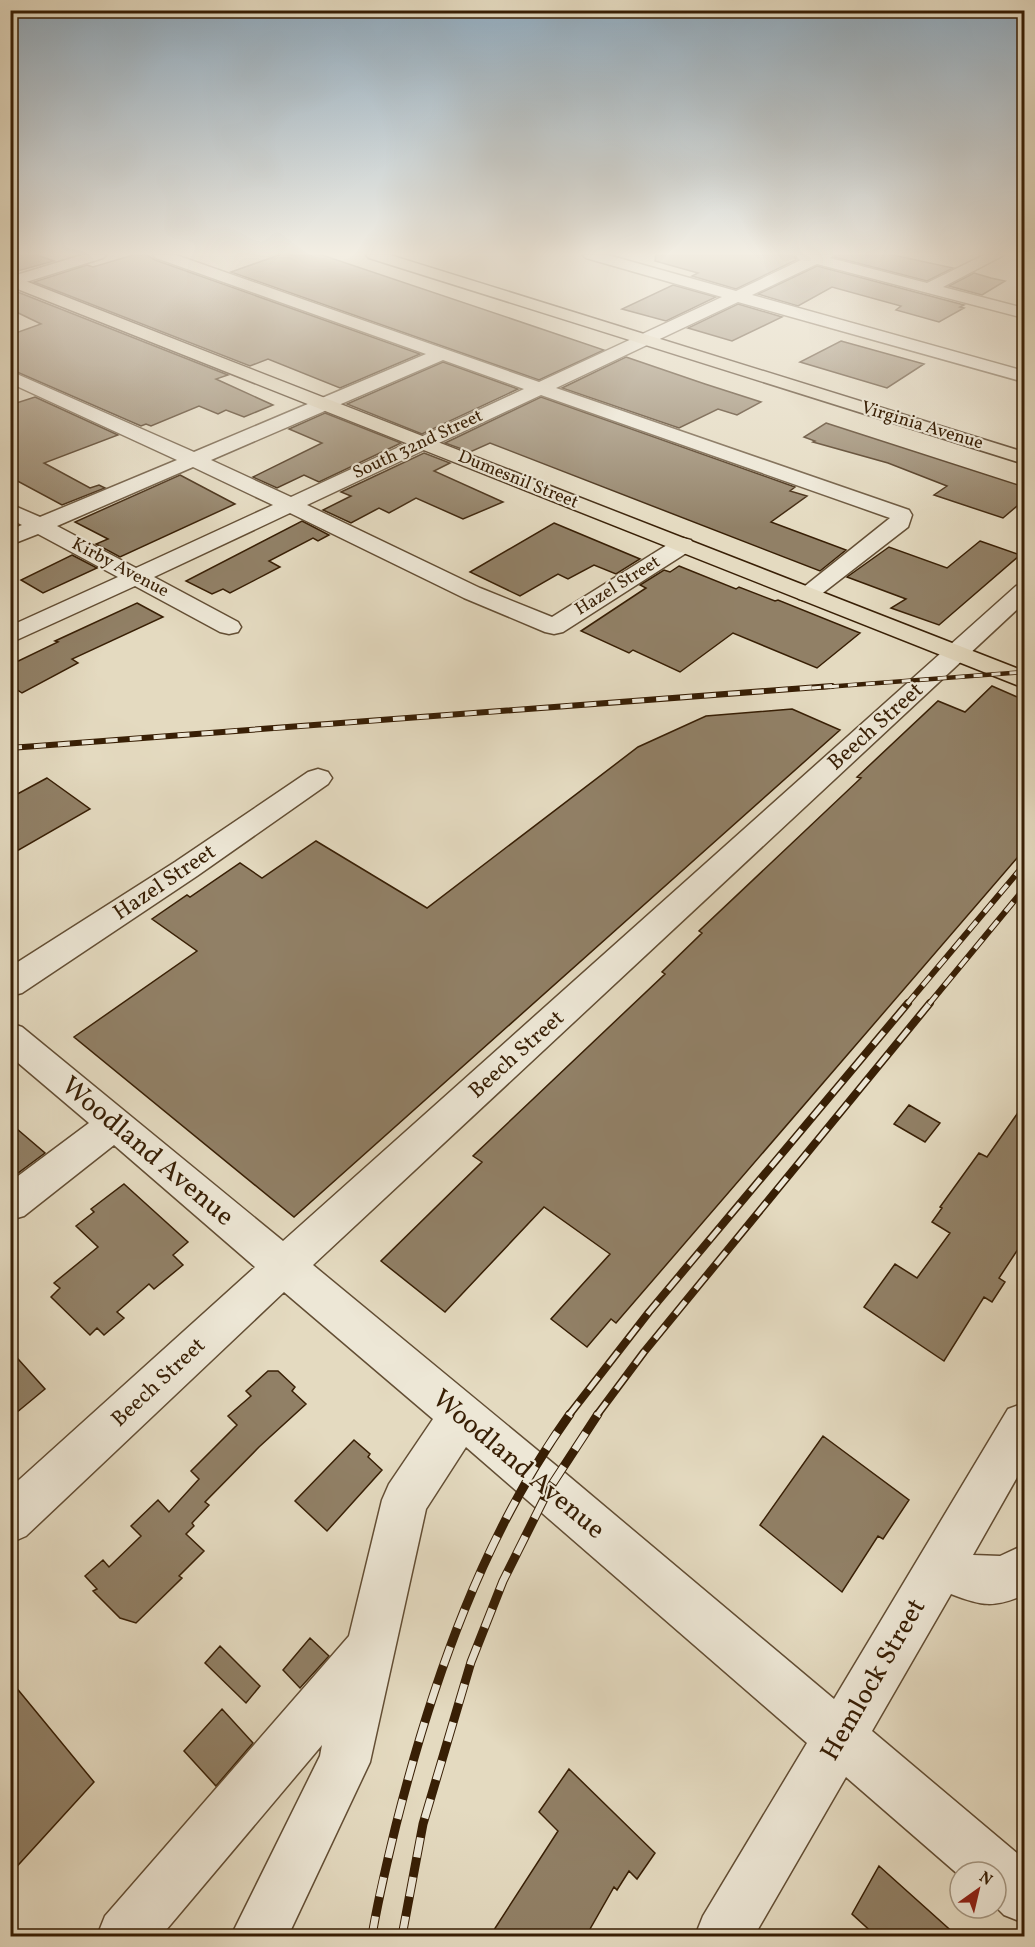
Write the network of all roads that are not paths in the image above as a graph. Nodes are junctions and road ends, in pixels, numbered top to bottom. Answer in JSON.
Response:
{"nodes":[{"id":1,"x":177,"y":346,"type":"edge"},
{"id":2,"x":419,"y":346,"type":"edge"},
{"id":3,"x":629,"y":346,"type":"edge"},
{"id":4,"x":666,"y":346,"type":"edge"},
{"id":5,"x":914,"y":346,"type":"edge"},
{"id":6,"x":442,"y":354,"type":"junction"},
{"id":7,"x":10,"y":376,"type":"edge"},
{"id":8,"x":1024,"y":377,"type":"edge"},
{"id":9,"x":539,"y":388,"type":"junction"},
{"id":10,"x":325,"y":404,"type":"junction"},
{"id":11,"x":423,"y":442,"type":"junction"},
{"id":12,"x":1024,"y":458,"type":"edge"},
{"id":13,"x":193,"y":459,"type":"junction"},
{"id":14,"x":290,"y":505,"type":"junction"},
{"id":15,"x":10,"y":510,"type":"edge"},
{"id":16,"x":38,"y":525,"type":"junction"},
{"id":17,"x":10,"y":538,"type":"edge"},
{"id":18,"x":683,"y":545,"type":"junction"},
{"id":19,"x":137,"y":577,"type":"junction"},
{"id":20,"x":1024,"y":591,"type":"edge"},
{"id":21,"x":807,"y":594,"type":"junction"},
{"id":22,"x":229,"y":627,"type":"dead end"},
{"id":23,"x":10,"y":636,"type":"edge"},
{"id":24,"x":957,"y":653,"type":"junction"},
{"id":25,"x":1024,"y":680,"type":"edge"},
{"id":26,"x":318,"y":778,"type":"dead end"},
{"id":27,"x":10,"y":984,"type":"edge"},
{"id":28,"x":10,"y":1036,"type":"edge"},
{"id":29,"x":115,"y":1124,"type":"junction"},
{"id":30,"x":10,"y":1204,"type":"edge"},
{"id":31,"x":284,"y":1267,"type":"junction"},
{"id":32,"x":460,"y":1417,"type":"junction"},
{"id":33,"x":1024,"y":1424,"type":"edge"},
{"id":34,"x":10,"y":1520,"type":"edge"},
{"id":35,"x":942,"y":1565,"type":"junction"},
{"id":36,"x":1024,"y":1569,"type":"edge"},
{"id":37,"x":371,"y":1649,"type":"junction"},
{"id":38,"x":840,"y":1739,"type":"junction"},
{"id":39,"x":1024,"y":1895,"type":"edge"},
{"id":40,"x":124,"y":1936,"type":"edge"},
{"id":41,"x":260,"y":1936,"type":"edge"},
{"id":42,"x":723,"y":1936,"type":"edge"}],
"edges":[{"from":1,"to":10,"type":"main road","name":"Dumesnil Street"},
{"from":2,"to":6,"type":"street"},
{"from":3,"to":9,"type":"street","name":"South 32nd Street"},
{"from":4,"to":12,"type":"main road","name":"Virginia Avenue"},
{"from":5,"to":8,"type":"street"},
{"from":6,"to":9,"type":"street"},
{"from":6,"to":10,"type":"street"},
{"from":7,"to":13,"type":"street"},
{"from":9,"to":11,"type":"street","name":"South 32nd Street"},
{"from":9,"to":21,"type":"street"},
{"from":10,"to":11,"type":"main road","name":"Dumesnil Street"},
{"from":10,"to":13,"type":"street"},
{"from":11,"to":14,"type":"street","name":"South 32nd Street"},
{"from":11,"to":18,"type":"main road","name":"Dumesnil Street"},
{"from":13,"to":14,"type":"street"},
{"from":13,"to":16,"type":"street"},
{"from":14,"to":18,"type":"street","name":"Hazel Street"},
{"from":14,"to":19,"type":"street","name":"South 32nd Street"},
{"from":15,"to":16,"type":"street","name":"Kirby Avenue"},
{"from":16,"to":17,"type":"street"},
{"from":16,"to":19,"type":"street","name":"Kirby Avenue"},
{"from":18,"to":21,"type":"main road","name":"Dumesnil Street"},
{"from":19,"to":22,"type":"street","name":"Kirby Avenue"},
{"from":19,"to":23,"type":"street","name":"South 32nd Street"},
{"from":20,"to":24,"type":"street","name":"Beech Street"},
{"from":21,"to":24,"type":"main road","name":"Dumesnil Street"},
{"from":24,"to":25,"type":"main road","name":"Dumesnil Street"},
{"from":24,"to":31,"type":"street","name":"Beech Street"},
{"from":26,"to":27,"type":"street","name":"Hazel Street"},
{"from":28,"to":29,"type":"street","name":"Woodland Avenue"},
{"from":29,"to":30,"type":"street"},
{"from":29,"to":31,"type":"street","name":"Woodland Avenue"},
{"from":31,"to":32,"type":"street","name":"Woodland Avenue"},
{"from":31,"to":34,"type":"street","name":"Beech Street"},
{"from":32,"to":37,"type":"street"},
{"from":32,"to":38,"type":"street","name":"Woodland Avenue"},
{"from":33,"to":35,"type":"street","name":"Hemlock Street"},
{"from":35,"to":36,"type":"street"},
{"from":35,"to":38,"type":"street","name":"Hemlock Street"},
{"from":37,"to":40,"type":"street"},
{"from":37,"to":41,"type":"street"},
{"from":38,"to":39,"type":"street","name":"Woodland Avenue"},
{"from":38,"to":42,"type":"street","name":"Hemlock Street"}]}
